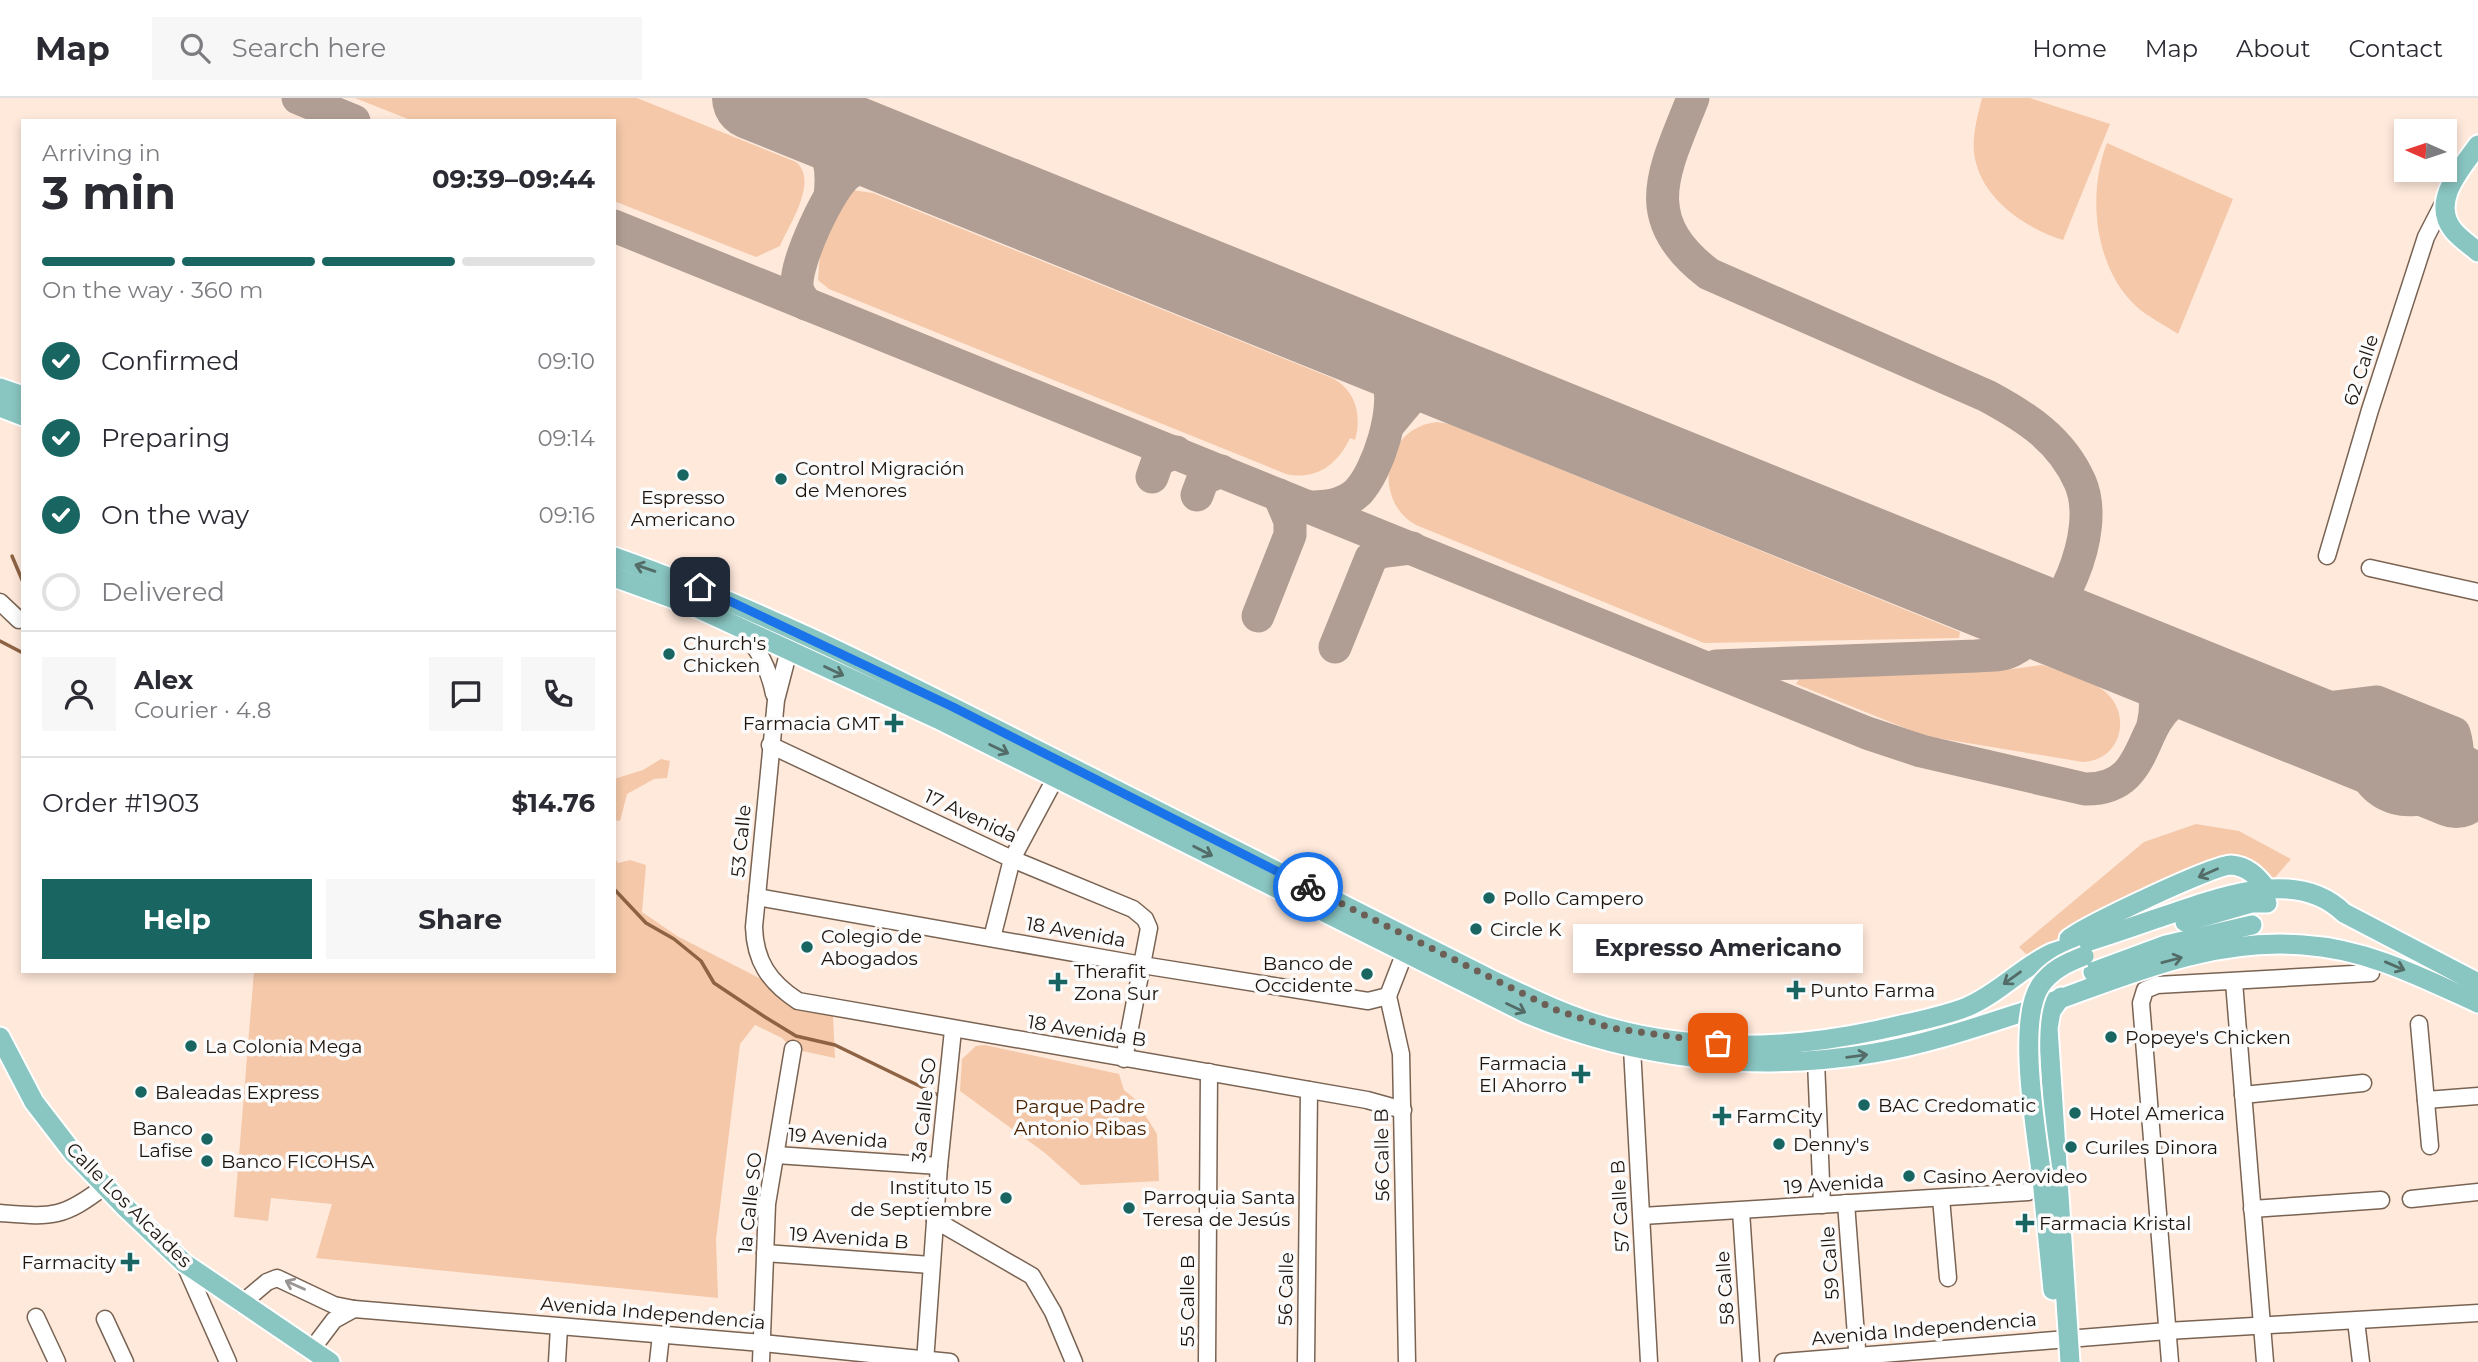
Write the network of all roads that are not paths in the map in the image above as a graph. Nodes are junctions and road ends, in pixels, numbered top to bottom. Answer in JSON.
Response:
{"nodes":[{"id":1,"x":2478,"y":145,"type":"edge"},
{"id":2,"x":2445,"y":200,"type":"junction"},
{"id":3,"x":2478,"y":252,"type":"edge"},
{"id":4,"x":0,"y":388,"type":"edge"},
{"id":5,"x":21,"y":395,"type":"edge"},
{"id":6,"x":0,"y":407,"type":"edge"},
{"id":7,"x":21,"y":415,"type":"edge"},
{"id":8,"x":2327,"y":556,"type":"dead end"},
{"id":9,"x":616,"y":558,"type":"edge"},
{"id":10,"x":2370,"y":568,"type":"dead end"},
{"id":11,"x":616,"y":578,"type":"edge"},
{"id":12,"x":2478,"y":592,"type":"edge"},
{"id":13,"x":0,"y":602,"type":"edge"},
{"id":14,"x":19,"y":620,"type":"dead end"},
{"id":15,"x":740,"y":628,"type":"junction"},
{"id":16,"x":789,"y":650,"type":"junction"},
{"id":17,"x":776,"y":700,"type":"junction"},
{"id":18,"x":945,"y":713,"type":"junction"},
{"id":19,"x":770,"y":745,"type":"junction"},
{"id":20,"x":1056,"y":777,"type":"junction"},
{"id":21,"x":1012,"y":859,"type":"junction"},
{"id":22,"x":2266,"y":888,"type":"dead end"},
{"id":23,"x":757,"y":897,"type":"junction"},
{"id":24,"x":2344,"y":913,"type":"junction"},
{"id":25,"x":2252,"y":925,"type":"dead end"},
{"id":26,"x":992,"y":938,"type":"junction"},
{"id":27,"x":1405,"y":952,"type":"junction"},
{"id":28,"x":2052,"y":953,"type":"junction"},
{"id":29,"x":1142,"y":965,"type":"junction"},
{"id":30,"x":2371,"y":973,"type":"dead end"},
{"id":31,"x":772,"y":980,"type":"joint"},
{"id":32,"x":2234,"y":982,"type":"junction"},
{"id":33,"x":2478,"y":983,"type":"edge"},
{"id":34,"x":2069,"y":994,"type":"junction"},
{"id":35,"x":1388,"y":996,"type":"junction"},
{"id":36,"x":2478,"y":1003,"type":"edge"},
{"id":37,"x":2018,"y":1014,"type":"junction"},
{"id":38,"x":2419,"y":1024,"type":"dead end"},
{"id":39,"x":953,"y":1030,"type":"junction"},
{"id":40,"x":0,"y":1037,"type":"edge"},
{"id":41,"x":1632,"y":1048,"type":"junction"},
{"id":42,"x":793,"y":1049,"type":"dead end"},
{"id":43,"x":1124,"y":1059,"type":"junction"},
{"id":44,"x":1816,"y":1060,"type":"junction"},
{"id":45,"x":1209,"y":1072,"type":"junction"},
{"id":46,"x":2363,"y":1083,"type":"dead end"},
{"id":47,"x":1309,"y":1090,"type":"junction"},
{"id":48,"x":2243,"y":1095,"type":"junction"},
{"id":49,"x":2478,"y":1096,"type":"edge"},
{"id":50,"x":2426,"y":1100,"type":"junction"},
{"id":51,"x":1403,"y":1110,"type":"junction"},
{"id":52,"x":2430,"y":1146,"type":"dead end"},
{"id":53,"x":776,"y":1155,"type":"junction"},
{"id":54,"x":939,"y":1166,"type":"junction"},
{"id":55,"x":2038,"y":1185,"type":"junction"},
{"id":56,"x":105,"y":1186,"type":"junction"},
{"id":57,"x":2478,"y":1192,"type":"edge"},
{"id":58,"x":1941,"y":1198,"type":"junction"},
{"id":59,"x":2411,"y":1199,"type":"dead end"},
{"id":60,"x":2381,"y":1200,"type":"dead end"},
{"id":61,"x":1846,"y":1203,"type":"junction"},
{"id":62,"x":1822,"y":1205,"type":"junction"},
{"id":63,"x":2252,"y":1209,"type":"junction"},
{"id":64,"x":1741,"y":1211,"type":"junction"},
{"id":65,"x":0,"y":1213,"type":"edge"},
{"id":66,"x":1642,"y":1216,"type":"junction"},
{"id":67,"x":935,"y":1220,"type":"junction"},
{"id":68,"x":765,"y":1253,"type":"junction"},
{"id":69,"x":184,"y":1264,"type":"junction"},
{"id":70,"x":931,"y":1265,"type":"junction"},
{"id":71,"x":1948,"y":1278,"type":"dead end"},
{"id":72,"x":2053,"y":1294,"type":"junction"},
{"id":73,"x":241,"y":1304,"type":"junction"},
{"id":74,"x":354,"y":1309,"type":"junction"},
{"id":75,"x":2478,"y":1313,"type":"edge"},
{"id":76,"x":36,"y":1317,"type":"dead end"},
{"id":77,"x":106,"y":1319,"type":"dead end"},
{"id":78,"x":2356,"y":1321,"type":"junction"},
{"id":79,"x":2262,"y":1324,"type":"junction"},
{"id":80,"x":559,"y":1327,"type":"junction"},
{"id":81,"x":2167,"y":1331,"type":"junction"},
{"id":82,"x":661,"y":1335,"type":"junction"},
{"id":83,"x":2062,"y":1339,"type":"junction"},
{"id":84,"x":762,"y":1343,"type":"junction"},
{"id":85,"x":312,"y":1349,"type":"junction"},
{"id":86,"x":833,"y":1356,"type":"edge"},
{"id":87,"x":1858,"y":1358,"type":"edge"},
{"id":88,"x":926,"y":1361,"type":"edge"},
{"id":89,"x":57,"y":1362,"type":"edge"},
{"id":90,"x":125,"y":1362,"type":"edge"},
{"id":91,"x":228,"y":1362,"type":"edge"},
{"id":92,"x":330,"y":1362,"type":"edge"},
{"id":93,"x":557,"y":1362,"type":"edge"},
{"id":94,"x":658,"y":1362,"type":"edge"},
{"id":95,"x":761,"y":1362,"type":"edge"},
{"id":96,"x":950,"y":1362,"type":"edge"},
{"id":97,"x":1074,"y":1362,"type":"edge"},
{"id":98,"x":1207,"y":1362,"type":"edge"},
{"id":99,"x":1306,"y":1362,"type":"edge"},
{"id":100,"x":1407,"y":1362,"type":"edge"},
{"id":101,"x":1649,"y":1362,"type":"edge"},
{"id":102,"x":1751,"y":1362,"type":"edge"},
{"id":103,"x":1783,"y":1362,"type":"edge"},
{"id":104,"x":2057,"y":1362,"type":"edge"},
{"id":105,"x":2070,"y":1362,"type":"edge"},
{"id":106,"x":2170,"y":1362,"type":"edge"},
{"id":107,"x":2264,"y":1362,"type":"edge"},
{"id":108,"x":2361,"y":1362,"type":"edge"}],
"edges":[{"from":1,"to":2,"type":"main road"},
{"from":2,"to":3,"type":"main road"},
{"from":2,"to":8,"type":"street","name":"62 Calle"},
{"from":4,"to":5,"type":"main road"},
{"from":6,"to":7,"type":"main road"},
{"from":18,"to":9,"type":"main road","one_way":true},
{"from":10,"to":12,"type":"street"},
{"from":11,"to":15,"type":"main road"},
{"from":13,"to":14,"type":"street"},
{"from":15,"to":16,"type":"main road"},
{"from":15,"to":17,"type":"street","name":"53 Calle"},
{"from":16,"to":17,"type":"street","name":"53 Calle"},
{"from":16,"to":18,"type":"main road","one_way":true},
{"from":17,"to":19,"type":"street","name":"53 Calle"},
{"from":18,"to":20,"type":"main road","one_way":true},
{"from":28,"to":18,"type":"main road","one_way":true},
{"from":19,"to":21,"type":"street","name":"17 Avenida"},
{"from":19,"to":23,"type":"street","name":"53 Calle"},
{"from":20,"to":21,"type":"street"},
{"from":20,"to":27,"type":"main road","one_way":true},
{"from":21,"to":26,"type":"street"},
{"from":21,"to":29,"type":"street","name":"17 Avenida"},
{"from":22,"to":28,"type":"main road","one_way":true},
{"from":23,"to":26,"type":"street","name":"18 Avenida"},
{"from":23,"to":31,"type":"street","name":"53 Calle"},
{"from":24,"to":28,"type":"main road"},
{"from":24,"to":33,"type":"main road"},
{"from":24,"to":55,"type":"main road","bridge":true},
{"from":25,"to":34,"type":"main road"},
{"from":26,"to":29,"type":"street","name":"18 Avenida"},
{"from":27,"to":35,"type":"street"},
{"from":27,"to":41,"type":"main road","one_way":true},
{"from":29,"to":35,"type":"street","name":"18 Avenida"},
{"from":29,"to":43,"type":"street"},
{"from":30,"to":32,"type":"street"},
{"from":31,"to":39,"type":"street","name":"18 Avenida B"},
{"from":32,"to":48,"type":"street"},
{"from":32,"to":81,"type":"street"},
{"from":34,"to":36,"type":"main road","one_way":true},
{"from":34,"to":37,"type":"main road"},
{"from":34,"to":83,"type":"main road"},
{"from":35,"to":51,"type":"street","name":"56 Calle B"},
{"from":44,"to":37,"type":"main road","one_way":true},
{"from":37,"to":72,"type":"main road"},
{"from":38,"to":50,"type":"street"},
{"from":39,"to":43,"type":"street","name":"18 Avenida B"},
{"from":39,"to":54,"type":"street","name":"3a Calle SO"},
{"from":40,"to":56,"type":"main road","name":"Calle Los Alcaldes"},
{"from":41,"to":44,"type":"main road"},
{"from":41,"to":66,"type":"street","name":"57 Calle B"},
{"from":42,"to":53,"type":"street","name":"1a Calle SO"},
{"from":43,"to":45,"type":"street","name":"18 Avenida B"},
{"from":44,"to":62,"type":"street","name":"59 Calle"},
{"from":45,"to":47,"type":"street","name":"18 Avenida B"},
{"from":45,"to":98,"type":"street","name":"55 Calle B"},
{"from":46,"to":48,"type":"street"},
{"from":47,"to":51,"type":"street","name":"18 Avenida B"},
{"from":47,"to":99,"type":"street","name":"56 Calle"},
{"from":48,"to":63,"type":"street"},
{"from":49,"to":50,"type":"street"},
{"from":50,"to":52,"type":"street"},
{"from":51,"to":100,"type":"street","name":"56 Calle B"},
{"from":53,"to":54,"type":"street","name":"19 Avenida"},
{"from":53,"to":68,"type":"street","name":"1a Calle SO"},
{"from":54,"to":67,"type":"street","name":"3a Calle SO"},
{"from":55,"to":58,"type":"street","name":"19 Avenida"},
{"from":55,"to":72,"type":"main road"},
{"from":56,"to":65,"type":"street"},
{"from":56,"to":69,"type":"main road","name":"Calle Los Alcaldes"},
{"from":57,"to":59,"type":"street"},
{"from":58,"to":61,"type":"street","name":"19 Avenida"},
{"from":58,"to":71,"type":"street"},
{"from":60,"to":63,"type":"street"},
{"from":61,"to":62,"type":"street","name":"19 Avenida"},
{"from":61,"to":87,"type":"street","name":"59 Calle"},
{"from":62,"to":64,"type":"street","name":"19 Avenida"},
{"from":63,"to":79,"type":"street"},
{"from":64,"to":66,"type":"street","name":"19 Avenida"},
{"from":64,"to":102,"type":"street","name":"58 Calle"},
{"from":66,"to":101,"type":"street","name":"57 Calle B"},
{"from":67,"to":70,"type":"street","name":"3a Calle SO"},
{"from":67,"to":97,"type":"street"},
{"from":68,"to":70,"type":"street","name":"19 Avenida B"},
{"from":68,"to":84,"type":"street","name":"1a Calle SO"},
{"from":69,"to":73,"type":"main road","name":"Calle Los Alcaldes"},
{"from":69,"to":91,"type":"street"},
{"from":70,"to":88,"type":"street","name":"3a Calle SO"},
{"from":72,"to":83,"type":"main road"},
{"from":74,"to":73,"type":"street","name":"Avenida Independencia","one_way":true},
{"from":73,"to":85,"type":"main road","name":"Calle Los Alcaldes"},
{"from":74,"to":80,"type":"street","name":"Avenida Independencia"},
{"from":74,"to":85,"type":"street"},
{"from":75,"to":78,"type":"street","name":"Avenida Independencia"},
{"from":76,"to":89,"type":"street"},
{"from":77,"to":90,"type":"street"},
{"from":78,"to":79,"type":"street","name":"Avenida Independencia"},
{"from":78,"to":108,"type":"street"},
{"from":79,"to":81,"type":"street","name":"Avenida Independencia"},
{"from":79,"to":107,"type":"street"},
{"from":80,"to":82,"type":"street","name":"Avenida Independencia"},
{"from":80,"to":93,"type":"street"},
{"from":81,"to":83,"type":"street","name":"Avenida Independencia"},
{"from":81,"to":106,"type":"street"},
{"from":82,"to":84,"type":"street","name":"Avenida Independencia"},
{"from":82,"to":94,"type":"street"},
{"from":83,"to":87,"type":"street","name":"Avenida Independencia"},
{"from":83,"to":104,"type":"main road"},
{"from":83,"to":105,"type":"main road"},
{"from":84,"to":86,"type":"street","name":"Avenida Independencia"},
{"from":84,"to":95,"type":"street","name":"1a Calle SO"},
{"from":85,"to":92,"type":"main road","name":"Calle Los Alcaldes"},
{"from":86,"to":88,"type":"street","name":"Avenida Independencia"},
{"from":87,"to":103,"type":"street","name":"Avenida Independencia"},
{"from":88,"to":96,"type":"street","name":"Avenida Independencia"}]}
